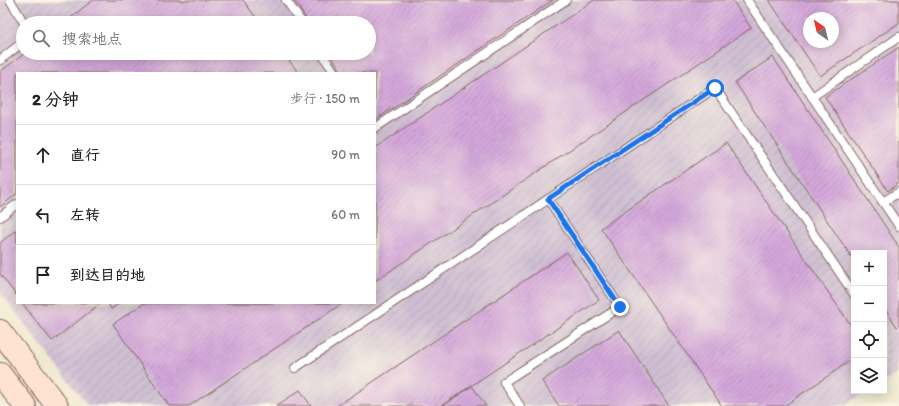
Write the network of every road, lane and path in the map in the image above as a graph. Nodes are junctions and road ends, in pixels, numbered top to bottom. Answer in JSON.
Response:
{"nodes":[{"id":1,"x":10,"y":0,"type":"edge"},
{"id":2,"x":286,"y":0,"type":"edge"},
{"id":3,"x":566,"y":0,"type":"edge"},
{"id":4,"x":747,"y":0,"type":"edge"},
{"id":5,"x":20,"y":16,"type":"edge"},
{"id":6,"x":297,"y":16,"type":"edge"},
{"id":7,"x":899,"y":37,"type":"edge"},
{"id":8,"x":16,"y":47,"type":"edge"},
{"id":9,"x":0,"y":60,"type":"edge"},
{"id":10,"x":326,"y":60,"type":"edge"},
{"id":11,"x":334,"y":72,"type":"edge"},
{"id":12,"x":812,"y":97,"type":"junction"},
{"id":13,"x":376,"y":127,"type":"edge"},
{"id":14,"x":899,"y":192,"type":"edge"},
{"id":15,"x":548,"y":199,"type":"junction"},
{"id":16,"x":883,"y":202,"type":"junction"},
{"id":17,"x":16,"y":205,"type":"edge"},
{"id":18,"x":0,"y":217,"type":"edge"},
{"id":19,"x":899,"y":226,"type":"edge"},
{"id":20,"x":851,"y":290,"type":"edge"},
{"id":21,"x":0,"y":331,"type":"edge"},
{"id":22,"x":295,"y":368,"type":"dead end"},
{"id":23,"x":0,"y":374,"type":"edge"},
{"id":24,"x":25,"y":406,"type":"edge"},
{"id":25,"x":58,"y":406,"type":"edge"},
{"id":26,"x":520,"y":406,"type":"edge"}],
"edges":[{"from":1,"to":5,"type":"lane"},
{"from":2,"to":6,"type":"lane"},
{"from":3,"to":13,"type":"lane"},
{"from":4,"to":12,"type":"lane"},
{"from":7,"to":12,"type":"lane"},
{"from":8,"to":9,"type":"lane"},
{"from":10,"to":11,"type":"lane"},
{"from":12,"to":16,"type":"lane"},
{"from":14,"to":16,"type":"lane"},
{"from":15,"to":20,"type":"lane"},
{"from":15,"to":22,"type":"lane"},
{"from":15,"to":26,"type":"lane"},
{"from":16,"to":19,"type":"lane"},
{"from":17,"to":18,"type":"lane"},
{"from":21,"to":25,"type":"main road"},
{"from":23,"to":24,"type":"main road"}]}
